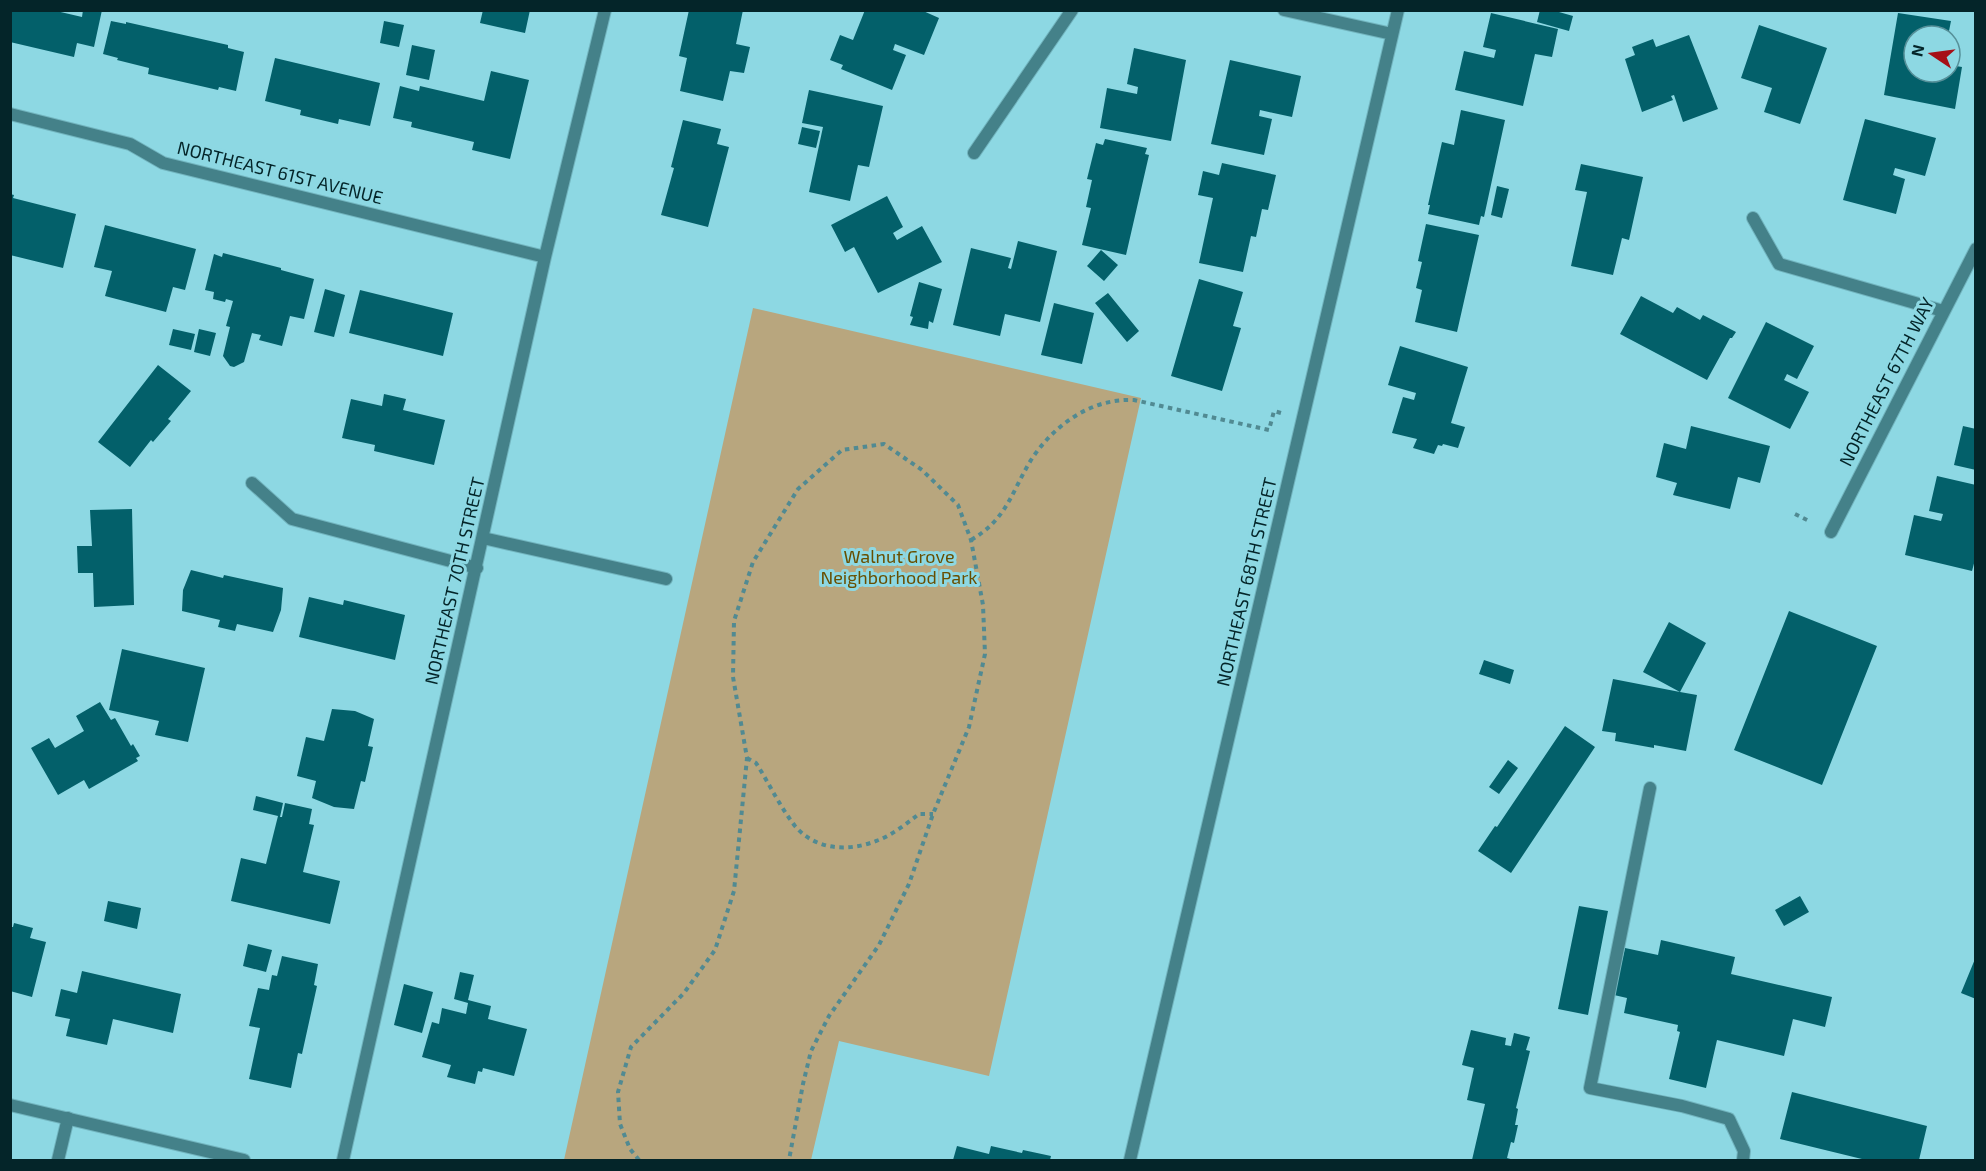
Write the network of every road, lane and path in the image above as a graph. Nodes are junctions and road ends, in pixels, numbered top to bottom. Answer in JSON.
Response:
{"nodes":[{"id":1,"x":605,"y":10,"type":"edge"},
{"id":2,"x":1072,"y":10,"type":"edge"},
{"id":3,"x":1284,"y":10,"type":"edge"},
{"id":4,"x":1398,"y":10,"type":"edge"},
{"id":5,"x":1392,"y":34,"type":"junction"},
{"id":6,"x":10,"y":114,"type":"edge"},
{"id":7,"x":974,"y":153,"type":"dead end"},
{"id":8,"x":1753,"y":218,"type":"dead end"},
{"id":9,"x":1976,"y":249,"type":"edge"},
{"id":10,"x":545,"y":257,"type":"junction"},
{"id":11,"x":1943,"y":311,"type":"junction"},
{"id":12,"x":1269,"y":430,"type":"dead end"},
{"id":13,"x":252,"y":483,"type":"dead end"},
{"id":14,"x":1831,"y":532,"type":"dead end"},
{"id":15,"x":483,"y":538,"type":"junction"},
{"id":16,"x":971,"y":540,"type":"junction"},
{"id":17,"x":477,"y":568,"type":"junction"},
{"id":18,"x":666,"y":579,"type":"dead end"},
{"id":19,"x":747,"y":758,"type":"junction"},
{"id":20,"x":1650,"y":788,"type":"dead end"},
{"id":21,"x":933,"y":814,"type":"junction"},
{"id":22,"x":10,"y":1105,"type":"edge"},
{"id":23,"x":68,"y":1118,"type":"junction"},
{"id":24,"x":58,"y":1161,"type":"edge"},
{"id":25,"x":244,"y":1161,"type":"edge"},
{"id":26,"x":343,"y":1161,"type":"edge"},
{"id":27,"x":639,"y":1161,"type":"edge"},
{"id":28,"x":789,"y":1161,"type":"edge"},
{"id":29,"x":1130,"y":1161,"type":"edge"},
{"id":30,"x":1743,"y":1161,"type":"edge"}],
"edges":[{"from":1,"to":10,"type":"street","name":"NORTHEAST 70TH STREET"},
{"from":2,"to":7,"type":"street"},
{"from":3,"to":5,"type":"street"},
{"from":4,"to":5,"type":"street","name":"NORTHEAST 68TH STREET"},
{"from":5,"to":29,"type":"street","name":"NORTHEAST 68TH STREET"},
{"from":6,"to":10,"type":"street","name":"NORTHEAST 61ST AVENUE"},
{"from":8,"to":11,"type":"street"},
{"from":9,"to":11,"type":"street","name":"NORTHEAST 67TH WAY"},
{"from":10,"to":15,"type":"street","name":"NORTHEAST 70TH STREET"},
{"from":11,"to":14,"type":"street","name":"NORTHEAST 67TH WAY"},
{"from":12,"to":16,"type":"path"},
{"from":13,"to":17,"type":"street"},
{"from":15,"to":17,"type":"street","name":"NORTHEAST 70TH STREET"},
{"from":15,"to":18,"type":"street"},
{"from":16,"to":19,"type":"path"},
{"from":16,"to":21,"type":"path"},
{"from":17,"to":26,"type":"street","name":"NORTHEAST 70TH STREET"},
{"from":19,"to":21,"type":"path"},
{"from":19,"to":27,"type":"path"},
{"from":20,"to":30,"type":"street"},
{"from":21,"to":28,"type":"path"},
{"from":22,"to":23,"type":"street"},
{"from":23,"to":24,"type":"street"},
{"from":23,"to":25,"type":"street"}]}
